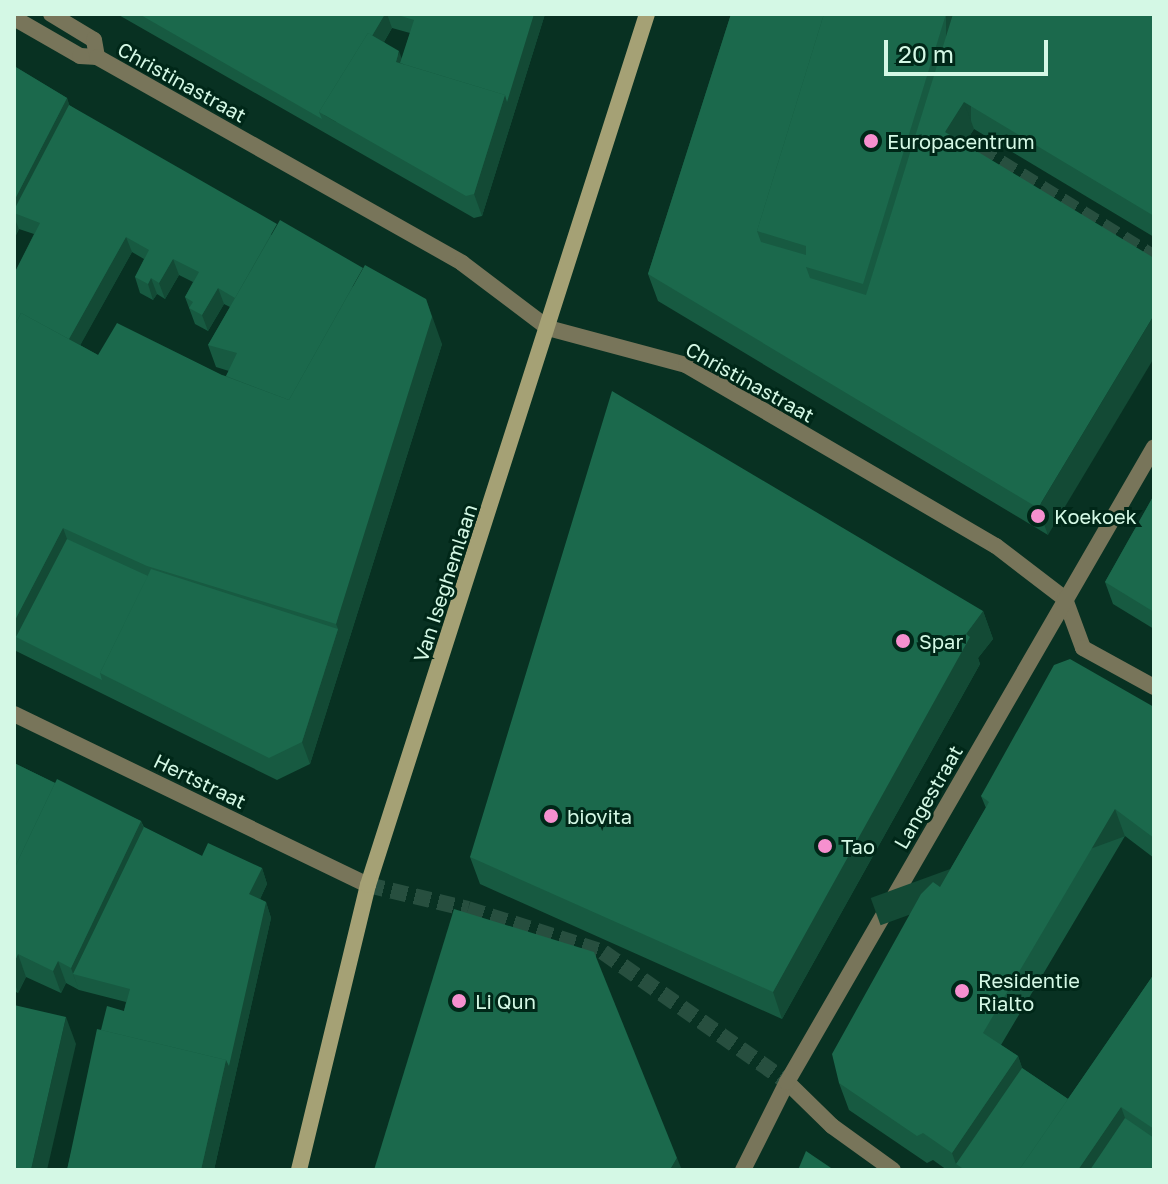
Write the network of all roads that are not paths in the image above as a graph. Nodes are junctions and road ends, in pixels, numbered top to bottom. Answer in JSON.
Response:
{"nodes":[{"id":1,"x":51,"y":14,"type":"edge"},
{"id":2,"x":647,"y":14,"type":"edge"},
{"id":3,"x":14,"y":18,"type":"edge"},
{"id":4,"x":97,"y":57,"type":"junction"},
{"id":5,"x":548,"y":328,"type":"junction"},
{"id":6,"x":1154,"y":447,"type":"edge"},
{"id":7,"x":1065,"y":599,"type":"junction"},
{"id":8,"x":1154,"y":687,"type":"edge"},
{"id":9,"x":14,"y":714,"type":"edge"},
{"id":10,"x":368,"y":885,"type":"junction"},
{"id":11,"x":787,"y":1082,"type":"junction"},
{"id":12,"x":299,"y":1170,"type":"edge"},
{"id":13,"x":743,"y":1170,"type":"edge"},
{"id":14,"x":893,"y":1170,"type":"edge"}],
"edges":[{"from":1,"to":4,"type":"street","name":"Christinastraat"},
{"from":2,"to":5,"type":"street","name":"Van Iseghemlaan"},
{"from":3,"to":4,"type":"street"},
{"from":4,"to":5,"type":"street","name":"Christinastraat"},
{"from":5,"to":7,"type":"street","name":"Christinastraat"},
{"from":5,"to":10,"type":"street","name":"Van Iseghemlaan"},
{"from":6,"to":7,"type":"street","name":"Langestraat"},
{"from":7,"to":8,"type":"street"},
{"from":7,"to":11,"type":"street","name":"Langestraat"},
{"from":9,"to":10,"type":"street","name":"Hertstraat"},
{"from":10,"to":12,"type":"street","name":"Van Iseghemlaan"},
{"from":11,"to":13,"type":"street","name":"Langestraat"},
{"from":11,"to":14,"type":"street"}]}
